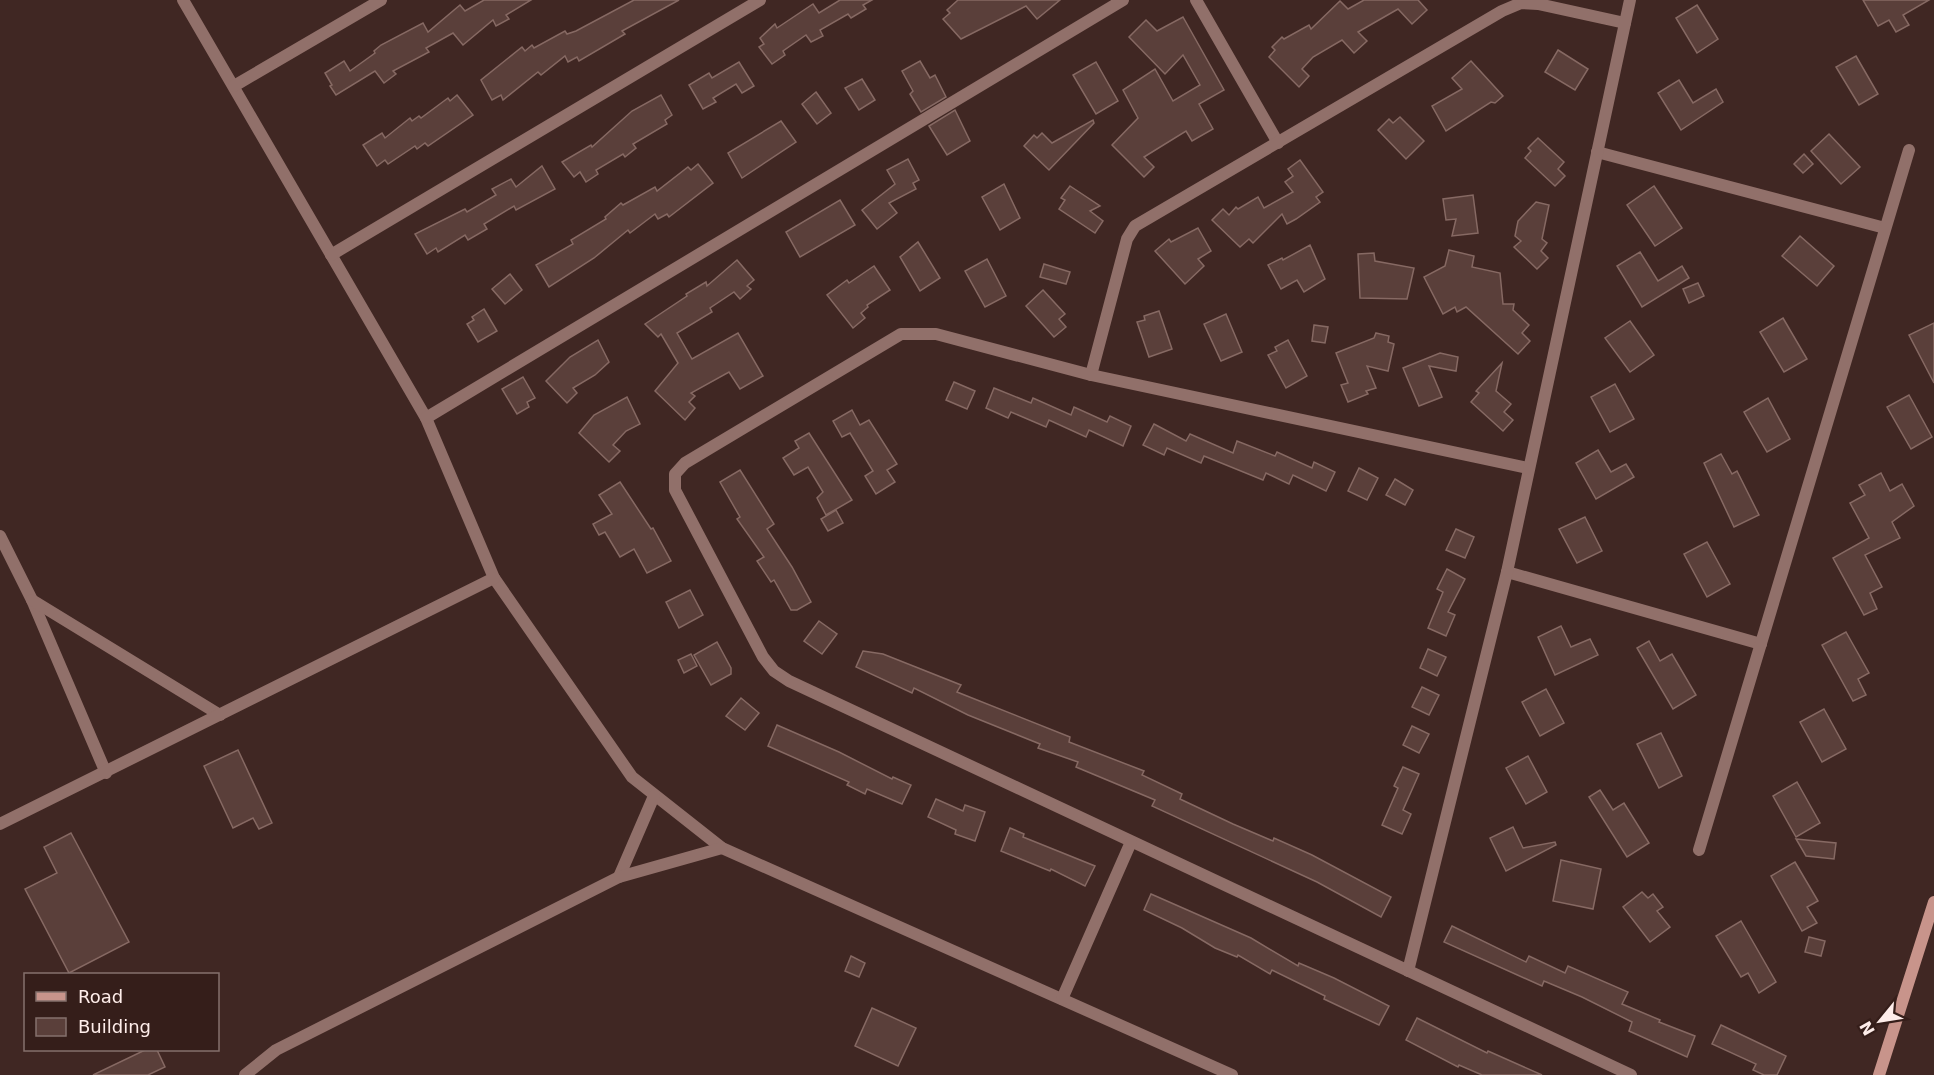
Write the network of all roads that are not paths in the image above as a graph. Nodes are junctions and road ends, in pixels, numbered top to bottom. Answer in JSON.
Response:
{"nodes":[{"id":1,"x":183,"y":0,"type":"edge"},
{"id":2,"x":381,"y":0,"type":"edge"},
{"id":3,"x":1123,"y":0,"type":"edge"},
{"id":4,"x":1196,"y":0,"type":"edge"},
{"id":5,"x":1630,"y":0,"type":"edge"},
{"id":6,"x":751,"y":2,"type":"edge"},
{"id":7,"x":1625,"y":22,"type":"junction"},
{"id":8,"x":234,"y":86,"type":"junction"},
{"id":9,"x":1278,"y":143,"type":"junction"},
{"id":10,"x":1909,"y":150,"type":"dead end"},
{"id":11,"x":1597,"y":152,"type":"junction"},
{"id":12,"x":1885,"y":228,"type":"junction"},
{"id":13,"x":331,"y":255,"type":"junction"},
{"id":14,"x":1090,"y":375,"type":"junction"},
{"id":15,"x":426,"y":418,"type":"junction"},
{"id":16,"x":1527,"y":468,"type":"junction"},
{"id":17,"x":0,"y":536,"type":"edge"},
{"id":18,"x":1507,"y":572,"type":"junction"},
{"id":19,"x":494,"y":578,"type":"junction"},
{"id":20,"x":32,"y":600,"type":"junction"},
{"id":21,"x":1761,"y":644,"type":"junction"},
{"id":22,"x":220,"y":715,"type":"junction"},
{"id":23,"x":106,"y":773,"type":"junction"},
{"id":24,"x":654,"y":796,"type":"junction"},
{"id":25,"x":0,"y":824,"type":"edge"},
{"id":26,"x":1131,"y":842,"type":"junction"},
{"id":27,"x":722,"y":848,"type":"junction"},
{"id":28,"x":1699,"y":850,"type":"dead end"},
{"id":29,"x":619,"y":877,"type":"junction"},
{"id":30,"x":1934,"y":902,"type":"edge"},
{"id":31,"x":1408,"y":971,"type":"junction"},
{"id":32,"x":1062,"y":999,"type":"junction"},
{"id":33,"x":245,"y":1075,"type":"edge"},
{"id":34,"x":1232,"y":1075,"type":"edge"},
{"id":35,"x":1631,"y":1075,"type":"edge"},
{"id":36,"x":1879,"y":1075,"type":"edge"}],
"edges":[{"from":1,"to":8,"type":"street"},
{"from":2,"to":8,"type":"street"},
{"from":3,"to":15,"type":"street"},
{"from":4,"to":9,"type":"street"},
{"from":5,"to":7,"type":"street"},
{"from":6,"to":13,"type":"street"},
{"from":7,"to":9,"type":"street"},
{"from":7,"to":11,"type":"street"},
{"from":8,"to":13,"type":"street"},
{"from":9,"to":14,"type":"street"},
{"from":10,"to":12,"type":"street"},
{"from":11,"to":12,"type":"street"},
{"from":11,"to":16,"type":"street"},
{"from":12,"to":21,"type":"street"},
{"from":13,"to":15,"type":"street"},
{"from":14,"to":16,"type":"street"},
{"from":14,"to":26,"type":"street"},
{"from":15,"to":19,"type":"street"},
{"from":16,"to":18,"type":"street"},
{"from":17,"to":20,"type":"street"},
{"from":18,"to":21,"type":"street"},
{"from":18,"to":31,"type":"street"},
{"from":19,"to":22,"type":"street"},
{"from":19,"to":24,"type":"street"},
{"from":20,"to":22,"type":"street"},
{"from":20,"to":23,"type":"street"},
{"from":21,"to":28,"type":"street"},
{"from":22,"to":23,"type":"street"},
{"from":23,"to":25,"type":"street"},
{"from":24,"to":27,"type":"street"},
{"from":24,"to":29,"type":"street"},
{"from":26,"to":31,"type":"street"},
{"from":26,"to":32,"type":"street"},
{"from":27,"to":29,"type":"street"},
{"from":27,"to":32,"type":"street"},
{"from":29,"to":33,"type":"street"},
{"from":30,"to":36,"type":"main road"},
{"from":31,"to":35,"type":"street"},
{"from":32,"to":34,"type":"street"}]}
